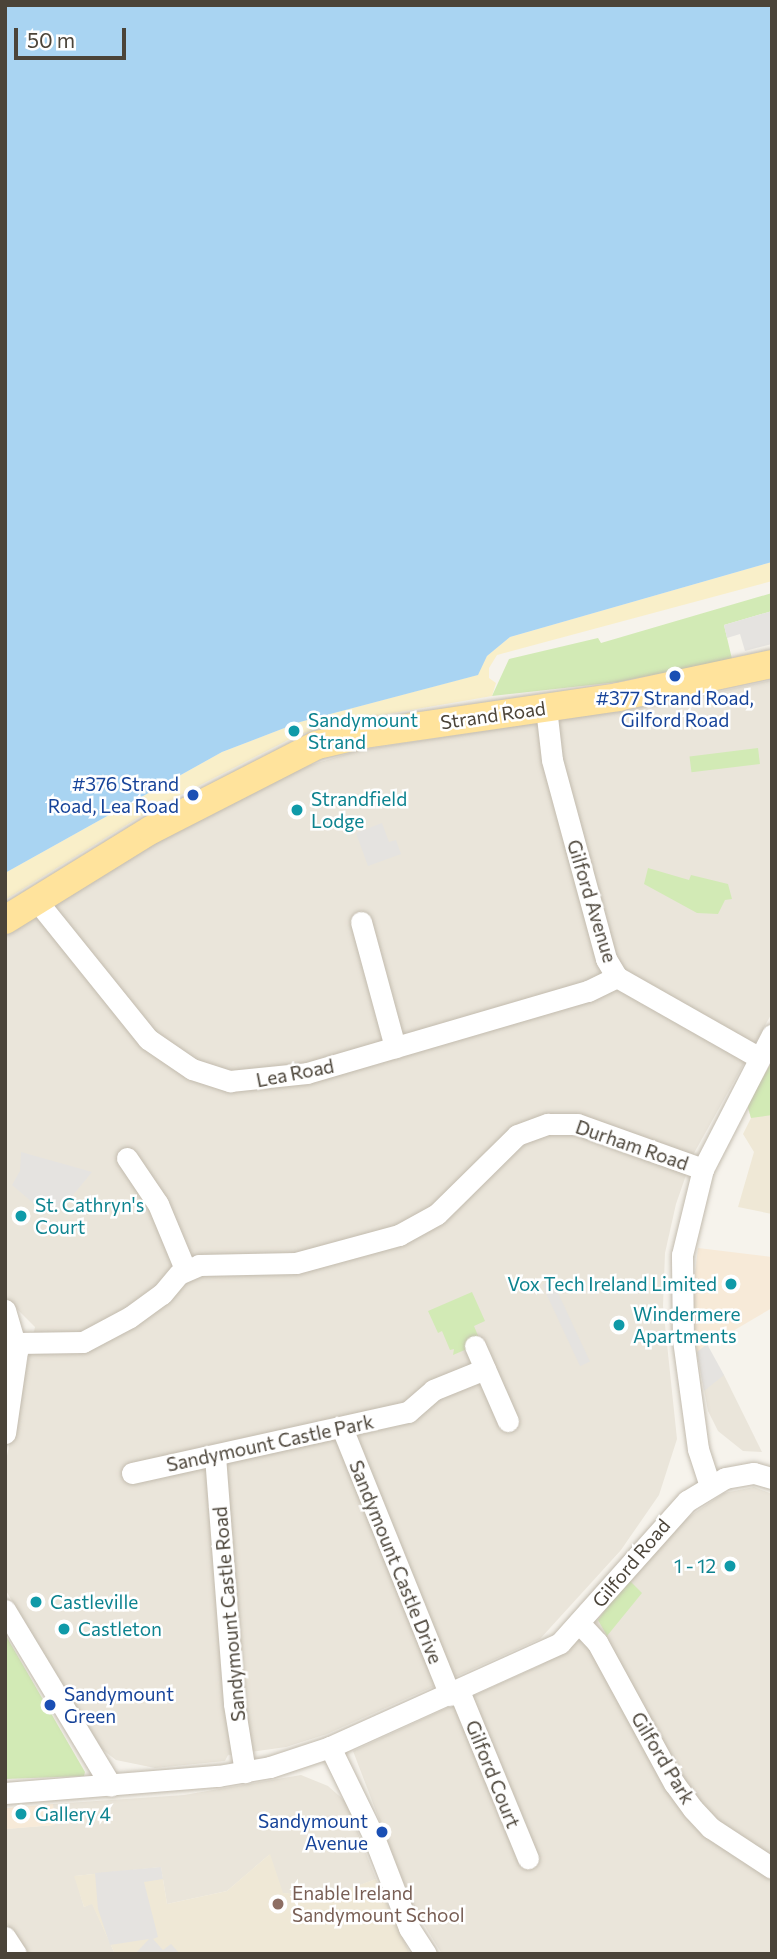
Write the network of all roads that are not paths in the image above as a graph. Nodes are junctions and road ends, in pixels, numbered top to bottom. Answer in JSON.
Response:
{"nodes":[{"id":1,"x":772,"y":664,"type":"edge"},
{"id":2,"x":546,"y":708,"type":"junction"},
{"id":3,"x":37,"y":901,"type":"junction"},
{"id":4,"x":5,"y":920,"type":"edge"},
{"id":5,"x":361,"y":922,"type":"dead end"},
{"id":6,"x":617,"y":977,"type":"junction"},
{"id":7,"x":772,"y":1035,"type":"edge"},
{"id":8,"x":395,"y":1047,"type":"junction"},
{"id":9,"x":758,"y":1057,"type":"junction"},
{"id":10,"x":128,"y":1158,"type":"dead end"},
{"id":11,"x":703,"y":1169,"type":"junction"},
{"id":12,"x":185,"y":1269,"type":"junction"},
{"id":13,"x":5,"y":1310,"type":"edge"},
{"id":14,"x":17,"y":1343,"type":"junction"},
{"id":15,"x":475,"y":1346,"type":"dead end"},
{"id":16,"x":485,"y":1369,"type":"junction"},
{"id":17,"x":508,"y":1420,"type":"dead end"},
{"id":18,"x":342,"y":1428,"type":"junction"},
{"id":19,"x":5,"y":1433,"type":"edge"},
{"id":20,"x":215,"y":1456,"type":"junction"},
{"id":21,"x":132,"y":1473,"type":"dead end"},
{"id":22,"x":772,"y":1478,"type":"edge"},
{"id":23,"x":709,"y":1486,"type":"junction"},
{"id":24,"x":5,"y":1610,"type":"edge"},
{"id":25,"x":580,"y":1624,"type":"junction"},
{"id":26,"x":454,"y":1693,"type":"junction"},
{"id":27,"x":330,"y":1748,"type":"junction"},
{"id":28,"x":245,"y":1772,"type":"junction"},
{"id":29,"x":111,"y":1786,"type":"junction"},
{"id":30,"x":5,"y":1793,"type":"edge"},
{"id":31,"x":528,"y":1858,"type":"dead end"},
{"id":32,"x":772,"y":1868,"type":"edge"},
{"id":33,"x":5,"y":1937,"type":"edge"},
{"id":34,"x":16,"y":1954,"type":"edge"},
{"id":35,"x":426,"y":1954,"type":"edge"}],
"edges":[{"from":1,"to":2,"type":"main road","name":"Strand Road"},
{"from":2,"to":3,"type":"main road","name":"Strand Road"},
{"from":2,"to":6,"type":"street","name":"Gilford Avenue"},
{"from":3,"to":4,"type":"main road","name":"Strand Road"},
{"from":3,"to":8,"type":"street","name":"Lea Road"},
{"from":5,"to":8,"type":"street"},
{"from":6,"to":8,"type":"street","name":"Lea Road"},
{"from":6,"to":9,"type":"street","name":"Gilford Avenue"},
{"from":7,"to":9,"type":"street"},
{"from":9,"to":11,"type":"street"},
{"from":10,"to":12,"type":"street"},
{"from":11,"to":12,"type":"street","name":"Durham Road"},
{"from":11,"to":23,"type":"street"},
{"from":12,"to":14,"type":"street"},
{"from":13,"to":14,"type":"street"},
{"from":14,"to":19,"type":"street"},
{"from":15,"to":16,"type":"street"},
{"from":16,"to":17,"type":"street"},
{"from":16,"to":18,"type":"street","name":"Sandymount Castle Park"},
{"from":18,"to":20,"type":"street","name":"Sandymount Castle Park"},
{"from":18,"to":26,"type":"street","name":"Sandymount Castle Drive"},
{"from":20,"to":21,"type":"street","name":"Sandymount Castle Park"},
{"from":20,"to":28,"type":"street","name":"Sandymount Castle Road"},
{"from":22,"to":23,"type":"street","name":"Gilford Road"},
{"from":23,"to":25,"type":"street","name":"Gilford Road"},
{"from":24,"to":29,"type":"street"},
{"from":25,"to":26,"type":"street","name":"Gilford Road"},
{"from":25,"to":32,"type":"street","name":"Gilford Park"},
{"from":26,"to":27,"type":"street","name":"Gilford Road"},
{"from":26,"to":31,"type":"street","name":"Gilford Court"},
{"from":27,"to":28,"type":"street","name":"Gilford Road"},
{"from":27,"to":35,"type":"street"},
{"from":28,"to":29,"type":"street","name":"Gilford Road"},
{"from":29,"to":30,"type":"street"},
{"from":33,"to":34,"type":"street"}]}
